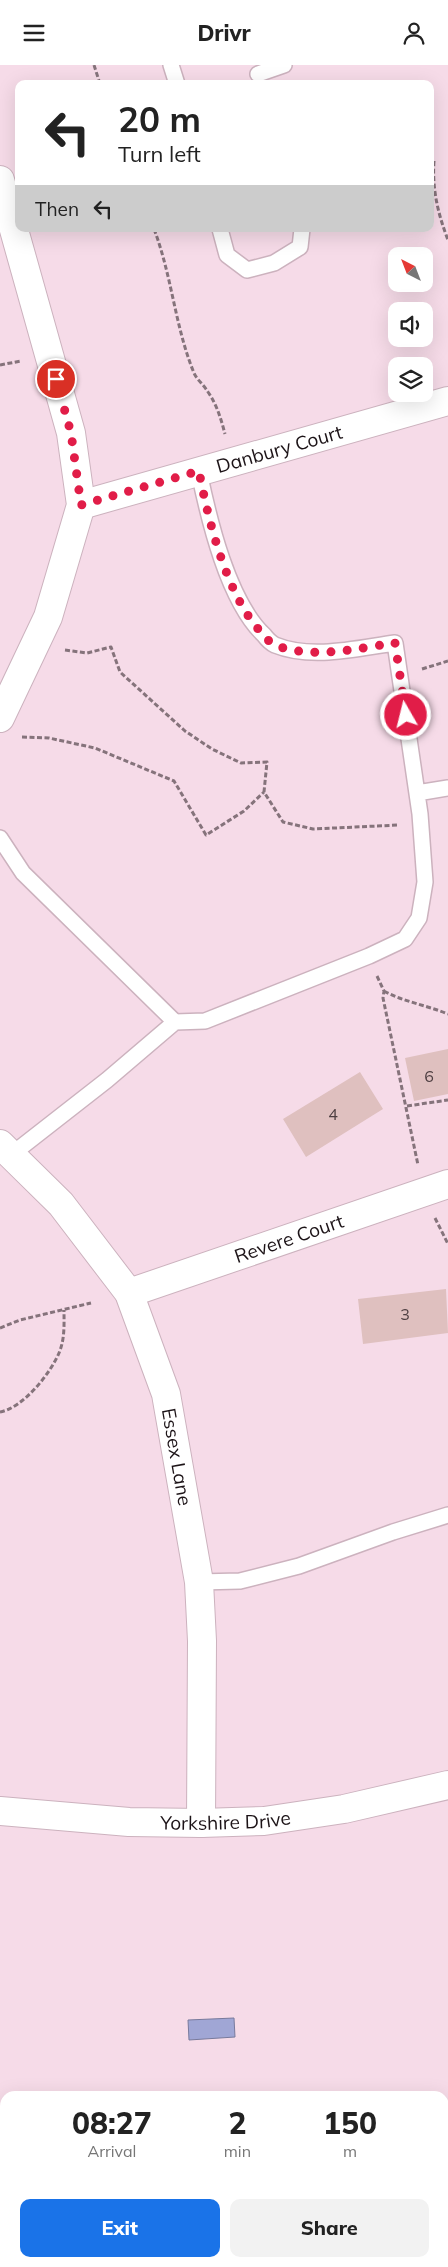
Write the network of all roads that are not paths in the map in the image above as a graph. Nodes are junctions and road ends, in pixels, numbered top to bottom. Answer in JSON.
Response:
{"nodes":[{"id":1,"x":171,"y":65,"type":"edge"},
{"id":2,"x":284,"y":65,"type":"edge"},
{"id":3,"x":258,"y":74,"type":"edge"},
{"id":4,"x":176,"y":80,"type":"edge"},
{"id":5,"x":0,"y":180,"type":"edge"},
{"id":6,"x":221,"y":232,"type":"edge"},
{"id":7,"x":302,"y":232,"type":"edge"},
{"id":8,"x":448,"y":401,"type":"edge"},
{"id":9,"x":199,"y":471,"type":"junction"},
{"id":10,"x":81,"y":505,"type":"junction"},
{"id":11,"x":7,"y":727,"type":"edge"},
{"id":12,"x":448,"y":788,"type":"edge"},
{"id":13,"x":417,"y":793,"type":"junction"},
{"id":14,"x":0,"y":838,"type":"edge"},
{"id":15,"x":175,"y":1022,"type":"junction"},
{"id":16,"x":6,"y":1149,"type":"edge"},
{"id":17,"x":448,"y":1184,"type":"edge"},
{"id":18,"x":129,"y":1293,"type":"junction"},
{"id":19,"x":448,"y":1515,"type":"edge"},
{"id":20,"x":199,"y":1582,"type":"junction"},
{"id":21,"x":448,"y":1785,"type":"edge"},
{"id":22,"x":0,"y":1811,"type":"edge"},
{"id":23,"x":201,"y":1823,"type":"junction"}],
"edges":[{"from":1,"to":4,"type":"lane"},
{"from":2,"to":3,"type":"lane"},
{"from":5,"to":10,"type":"street"},
{"from":6,"to":7,"type":"lane"},
{"from":8,"to":9,"type":"street","name":"Danbury Court"},
{"from":9,"to":10,"type":"street","name":"Danbury Court"},
{"from":9,"to":13,"type":"lane"},
{"from":10,"to":11,"type":"street"},
{"from":12,"to":13,"type":"lane"},
{"from":13,"to":15,"type":"lane"},
{"from":14,"to":15,"type":"lane"},
{"from":15,"to":16,"type":"lane"},
{"from":16,"to":18,"type":"street","name":"Essex Lane"},
{"from":17,"to":18,"type":"street","name":"Revere Court"},
{"from":18,"to":20,"type":"street","name":"Essex Lane"},
{"from":19,"to":20,"type":"lane"},
{"from":20,"to":23,"type":"street","name":"Essex Lane"},
{"from":21,"to":23,"type":"street","name":"Yorkshire Drive"},
{"from":22,"to":23,"type":"street","name":"Yorkshire Drive"}]}
